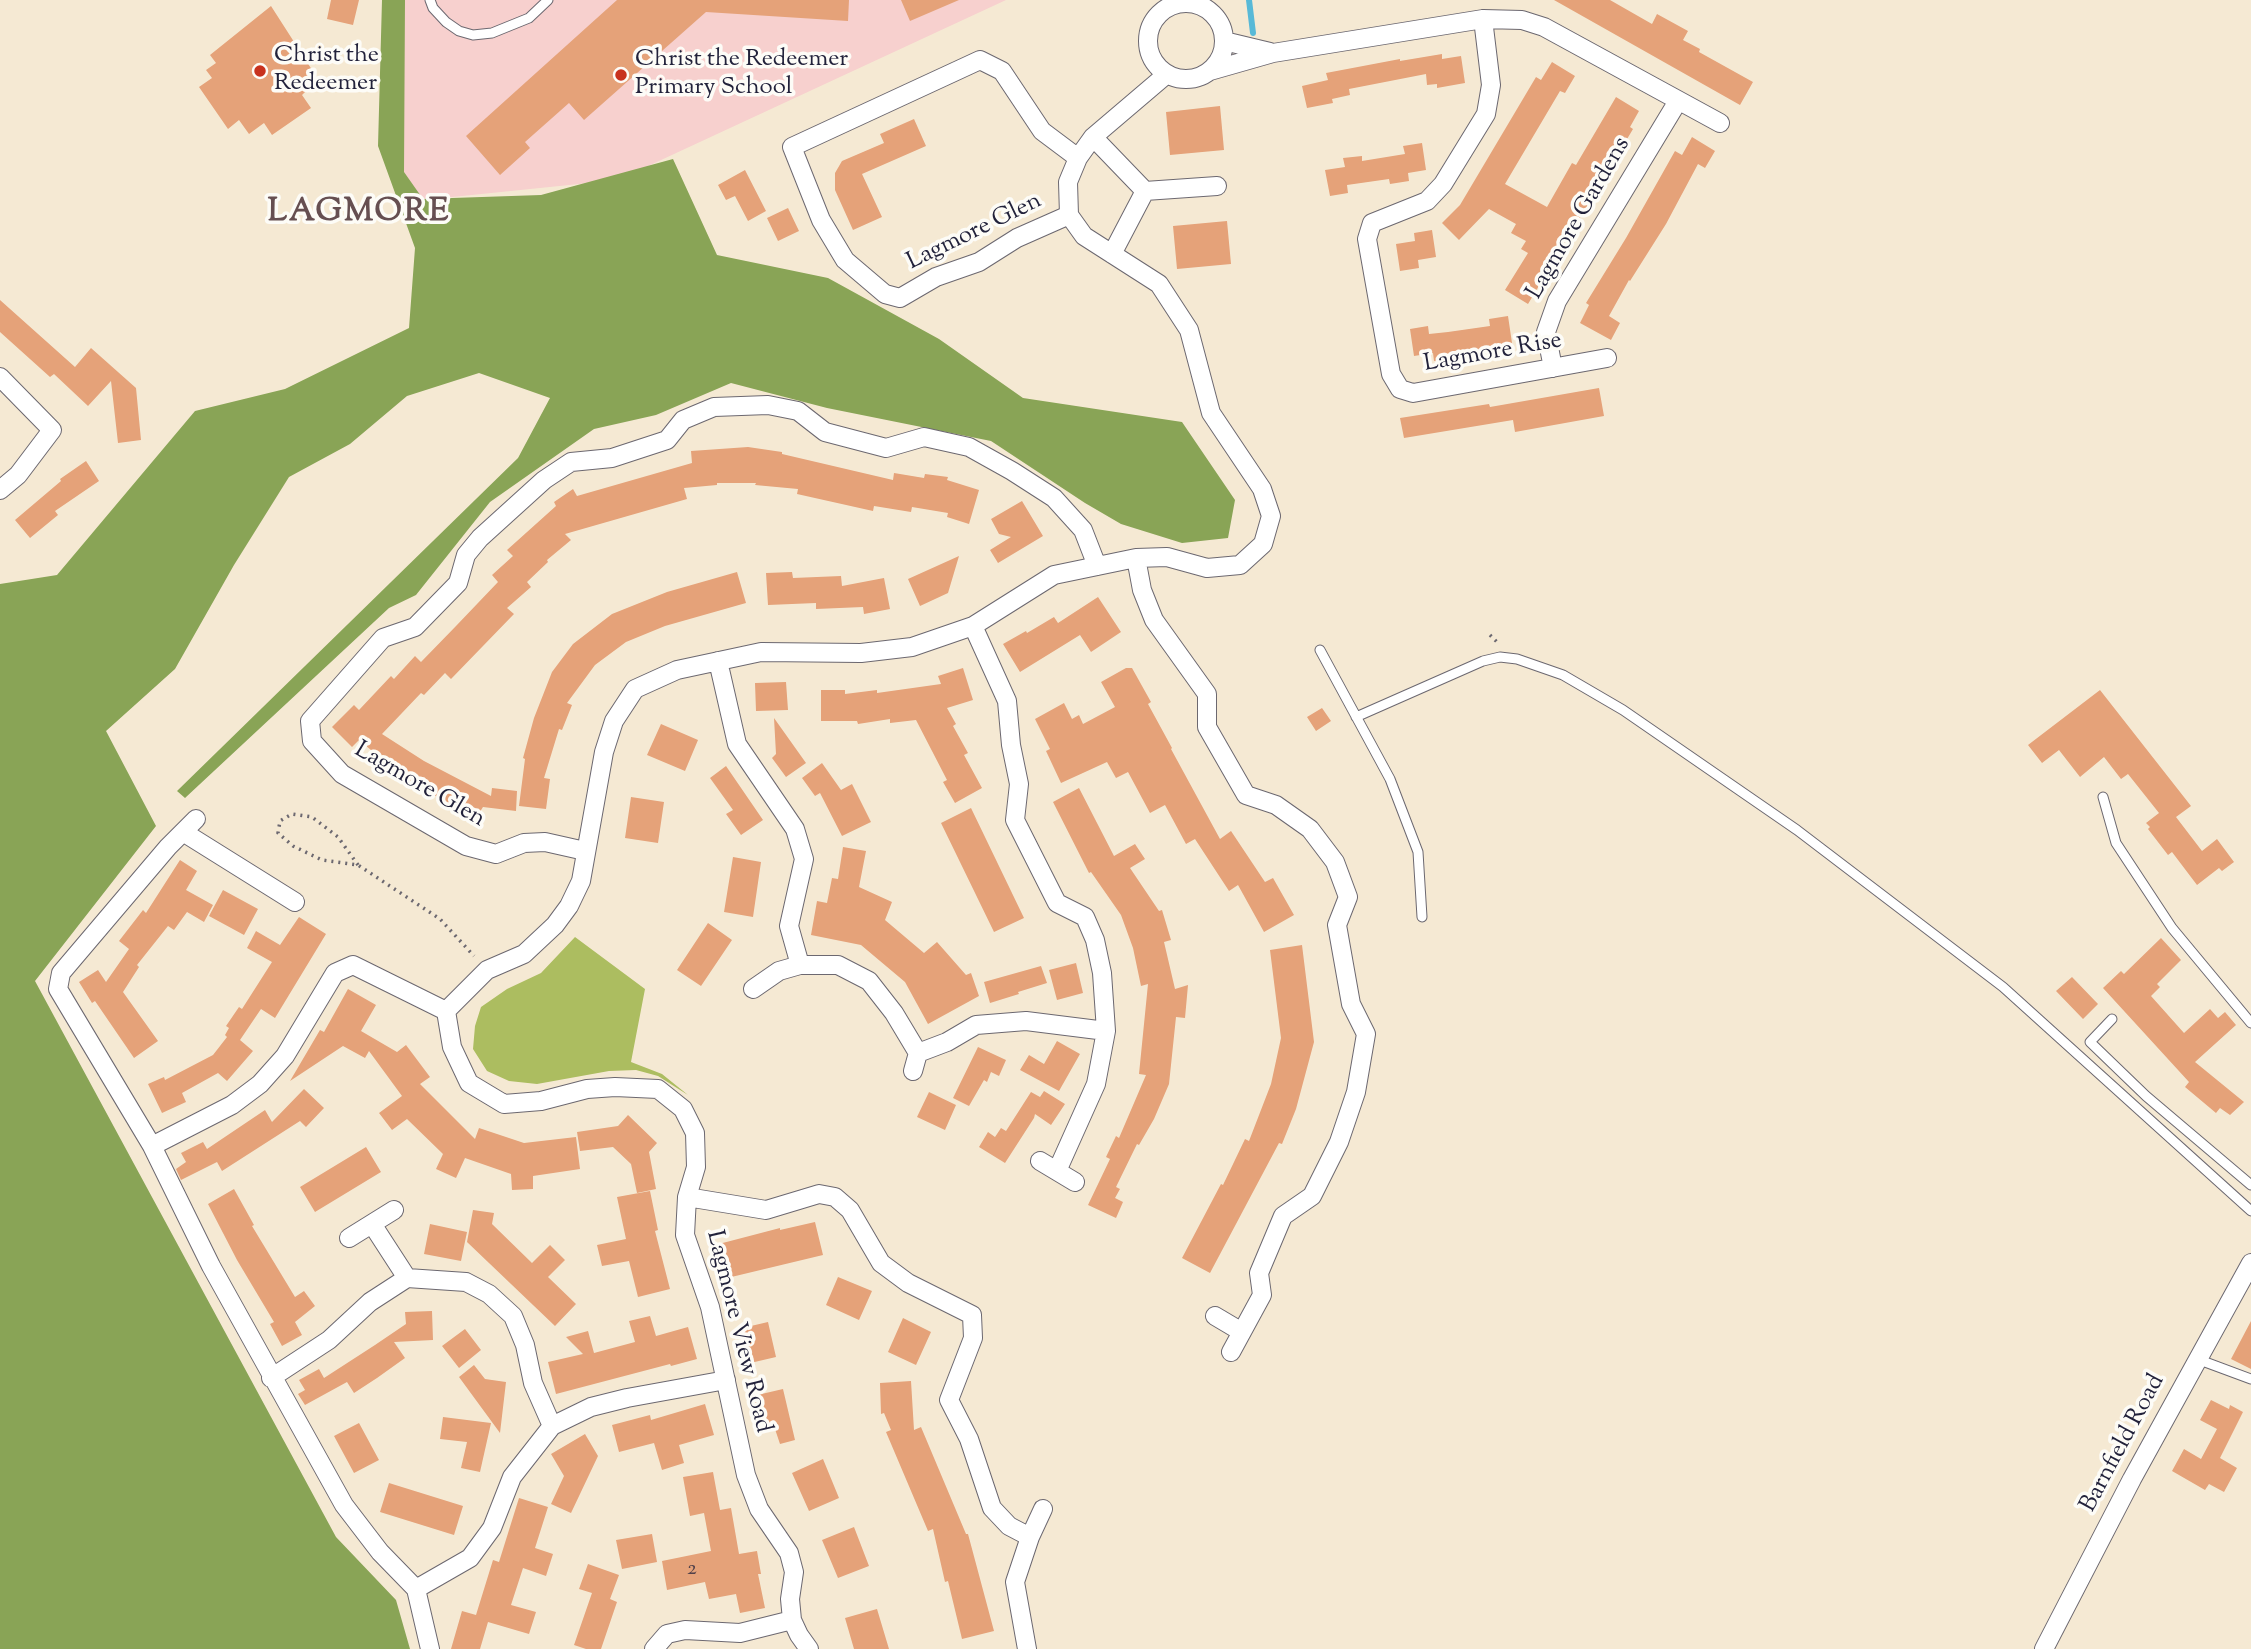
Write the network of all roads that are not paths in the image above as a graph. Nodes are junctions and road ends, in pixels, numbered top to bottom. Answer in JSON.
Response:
{"nodes":[{"id":1,"x":430,"y":0,"type":"edge"},
{"id":2,"x":548,"y":0,"type":"edge"},
{"id":3,"x":1192,"y":2,"type":"edge"},
{"id":4,"x":1483,"y":19,"type":"junction"},
{"id":5,"x":1224,"y":41,"type":"junction"},
{"id":6,"x":1273,"y":53,"type":"junction"},
{"id":7,"x":1210,"y":71,"type":"junction"},
{"id":8,"x":1167,"y":74,"type":"junction"},
{"id":9,"x":1678,"y":101,"type":"junction"},
{"id":10,"x":1720,"y":123,"type":"dead end"},
{"id":11,"x":1093,"y":137,"type":"junction"},
{"id":12,"x":1078,"y":158,"type":"junction"},
{"id":13,"x":1217,"y":186,"type":"dead end"},
{"id":14,"x":1145,"y":191,"type":"junction"},
{"id":15,"x":1069,"y":215,"type":"junction"},
{"id":16,"x":1112,"y":254,"type":"junction"},
{"id":17,"x":1607,"y":358,"type":"dead end"},
{"id":18,"x":1553,"y":368,"type":"junction"},
{"id":19,"x":0,"y":377,"type":"edge"},
{"id":20,"x":0,"y":490,"type":"edge"},
{"id":21,"x":1136,"y":558,"type":"junction"},
{"id":22,"x":1097,"y":566,"type":"junction"},
{"id":23,"x":973,"y":626,"type":"junction"},
{"id":24,"x":1320,"y":650,"type":"dead end"},
{"id":25,"x":718,"y":661,"type":"junction"},
{"id":26,"x":1356,"y":717,"type":"junction"},
{"id":27,"x":2103,"y":797,"type":"dead end"},
{"id":28,"x":585,"y":851,"type":"junction"},
{"id":29,"x":295,"y":902,"type":"dead end"},
{"id":30,"x":1422,"y":917,"type":"dead end"},
{"id":31,"x":800,"y":965,"type":"junction"},
{"id":32,"x":753,"y":989,"type":"dead end"},
{"id":33,"x":446,"y":1011,"type":"junction"},
{"id":34,"x":2112,"y":1019,"type":"dead end"},
{"id":35,"x":2251,"y":1023,"type":"edge"},
{"id":36,"x":1106,"y":1031,"type":"junction"},
{"id":37,"x":918,"y":1053,"type":"junction"},
{"id":38,"x":913,"y":1071,"type":"dead end"},
{"id":39,"x":152,"y":1146,"type":"junction"},
{"id":40,"x":1040,"y":1161,"type":"dead end"},
{"id":41,"x":1057,"y":1171,"type":"junction"},
{"id":42,"x":1075,"y":1182,"type":"dead end"},
{"id":43,"x":2251,"y":1185,"type":"edge"},
{"id":44,"x":687,"y":1196,"type":"junction"},
{"id":45,"x":394,"y":1210,"type":"dead end"},
{"id":46,"x":2251,"y":1211,"type":"edge"},
{"id":47,"x":372,"y":1224,"type":"junction"},
{"id":48,"x":349,"y":1238,"type":"dead end"},
{"id":49,"x":2251,"y":1263,"type":"edge"},
{"id":50,"x":407,"y":1278,"type":"junction"},
{"id":51,"x":1215,"y":1316,"type":"dead end"},
{"id":52,"x":1242,"y":1332,"type":"junction"},
{"id":53,"x":1231,"y":1352,"type":"dead end"},
{"id":54,"x":2197,"y":1359,"type":"junction"},
{"id":55,"x":271,"y":1378,"type":"junction"},
{"id":56,"x":726,"y":1380,"type":"junction"},
{"id":57,"x":2251,"y":1380,"type":"edge"},
{"id":58,"x":552,"y":1426,"type":"junction"},
{"id":59,"x":1043,"y":1509,"type":"dead end"},
{"id":60,"x":1030,"y":1536,"type":"junction"},
{"id":61,"x":416,"y":1589,"type":"junction"},
{"id":62,"x":792,"y":1620,"type":"junction"},
{"id":63,"x":430,"y":1649,"type":"edge"},
{"id":64,"x":654,"y":1649,"type":"edge"},
{"id":65,"x":809,"y":1649,"type":"edge"},
{"id":66,"x":1027,"y":1649,"type":"edge"},
{"id":67,"x":2043,"y":1649,"type":"edge"}],
"edges":[{"from":1,"to":2,"type":"lane"},
{"from":3,"to":5,"type":"street"},
{"from":3,"to":8,"type":"street"},
{"from":4,"to":6,"type":"street"},
{"from":4,"to":9,"type":"street"},
{"from":4,"to":18,"type":"street","name":"Lagmore Rise"},
{"from":5,"to":6,"type":"street"},
{"from":5,"to":7,"type":"street"},
{"from":6,"to":7,"type":"street"},
{"from":7,"to":8,"type":"street"},
{"from":8,"to":11,"type":"street"},
{"from":9,"to":10,"type":"street"},
{"from":9,"to":18,"type":"street","name":"Lagmore Gardens"},
{"from":11,"to":12,"type":"street"},
{"from":11,"to":14,"type":"street"},
{"from":12,"to":15,"type":"street"},
{"from":12,"to":15,"type":"street","name":"Lagmore Glen"},
{"from":13,"to":14,"type":"street"},
{"from":14,"to":16,"type":"street"},
{"from":15,"to":16,"type":"street"},
{"from":16,"to":21,"type":"street"},
{"from":17,"to":18,"type":"street","name":"Lagmore Rise"},
{"from":19,"to":20,"type":"street"},
{"from":21,"to":22,"type":"street"},
{"from":21,"to":52,"type":"street"},
{"from":22,"to":23,"type":"street"},
{"from":22,"to":28,"type":"street","name":"Lagmore Glen"},
{"from":23,"to":25,"type":"street"},
{"from":23,"to":36,"type":"street"},
{"from":24,"to":26,"type":"lane"},
{"from":25,"to":28,"type":"street"},
{"from":25,"to":31,"type":"street"},
{"from":26,"to":30,"type":"lane"},
{"from":26,"to":46,"type":"lane"},
{"from":27,"to":35,"type":"lane"},
{"from":28,"to":33,"type":"street"},
{"from":29,"to":39,"type":"street"},
{"from":31,"to":32,"type":"street"},
{"from":31,"to":37,"type":"street"},
{"from":33,"to":39,"type":"street"},
{"from":33,"to":44,"type":"street","name":"Lagmore View Road"},
{"from":34,"to":43,"type":"lane"},
{"from":36,"to":37,"type":"street"},
{"from":36,"to":41,"type":"street"},
{"from":37,"to":38,"type":"street"},
{"from":39,"to":55,"type":"street"},
{"from":40,"to":41,"type":"street"},
{"from":41,"to":42,"type":"street"},
{"from":44,"to":56,"type":"street","name":"Lagmore View Road"},
{"from":44,"to":60,"type":"street"},
{"from":45,"to":47,"type":"street"},
{"from":47,"to":48,"type":"street"},
{"from":47,"to":50,"type":"street"},
{"from":49,"to":54,"type":"street","name":"Barnfield Road"},
{"from":50,"to":55,"type":"street"},
{"from":50,"to":58,"type":"street"},
{"from":51,"to":52,"type":"street"},
{"from":52,"to":53,"type":"street"},
{"from":54,"to":57,"type":"lane"},
{"from":54,"to":67,"type":"street","name":"Barnfield Road"},
{"from":55,"to":61,"type":"street"},
{"from":56,"to":58,"type":"street"},
{"from":56,"to":62,"type":"street","name":"Lagmore View Road"},
{"from":58,"to":61,"type":"street"},
{"from":59,"to":60,"type":"street"},
{"from":60,"to":66,"type":"street"},
{"from":61,"to":63,"type":"street"},
{"from":62,"to":64,"type":"street"},
{"from":62,"to":65,"type":"street","name":"Lagmore View Road"}]}
